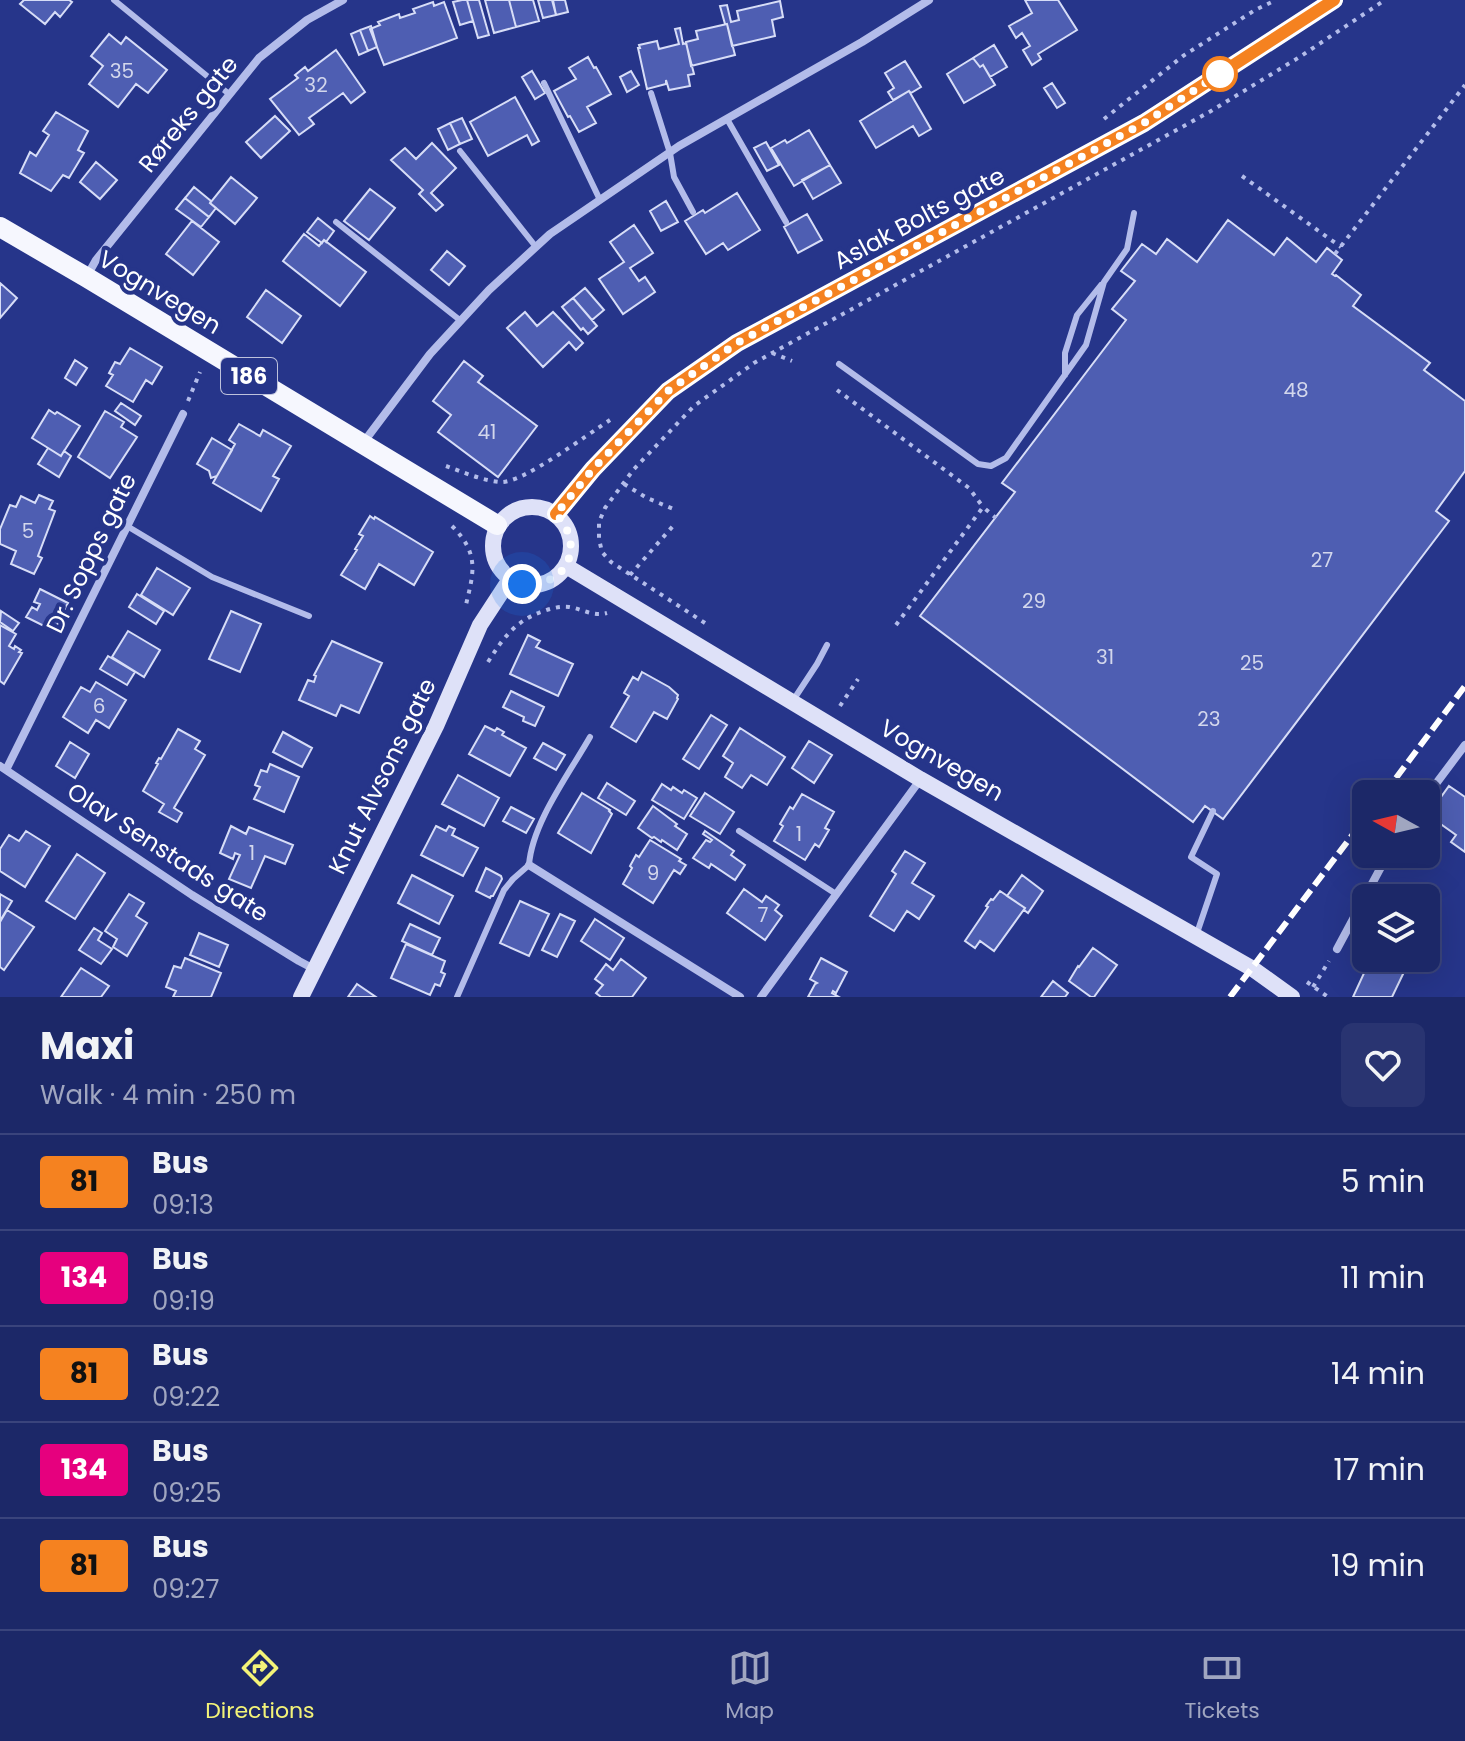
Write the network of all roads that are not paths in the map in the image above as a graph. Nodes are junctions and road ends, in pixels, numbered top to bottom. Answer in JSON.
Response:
{"nodes":[{"id":1,"x":114,"y":0,"type":"edge"},
{"id":2,"x":128,"y":0,"type":"edge"},
{"id":3,"x":343,"y":0,"type":"edge"},
{"id":4,"x":929,"y":0,"type":"edge"},
{"id":5,"x":1334,"y":0,"type":"edge"},
{"id":6,"x":123,"y":7,"type":"junction"},
{"id":7,"x":544,"y":83,"type":"dead end"},
{"id":8,"x":651,"y":93,"type":"dead end"},
{"id":9,"x":229,"y":94,"type":"junction"},
{"id":10,"x":727,"y":119,"type":"junction"},
{"id":11,"x":460,"y":151,"type":"dead end"},
{"id":12,"x":670,"y":153,"type":"junction"},
{"id":13,"x":600,"y":200,"type":"junction"},
{"id":14,"x":693,"y":212,"type":"dead end"},
{"id":15,"x":1134,"y":213,"type":"dead end"},
{"id":16,"x":336,"y":222,"type":"dead end"},
{"id":17,"x":786,"y":222,"type":"dead end"},
{"id":18,"x":0,"y":227,"type":"edge"},
{"id":19,"x":536,"y":247,"type":"junction"},
{"id":20,"x":86,"y":277,"type":"junction"},
{"id":21,"x":1104,"y":282,"type":"junction"},
{"id":22,"x":461,"y":321,"type":"junction"},
{"id":23,"x":839,"y":364,"type":"dead end"},
{"id":24,"x":1065,"y":375,"type":"junction"},
{"id":25,"x":183,"y":414,"type":"road end"},
{"id":26,"x":362,"y":444,"type":"junction"},
{"id":27,"x":556,"y":514,"type":"junction"},
{"id":28,"x":497,"y":525,"type":"junction"},
{"id":29,"x":127,"y":526,"type":"junction"},
{"id":30,"x":566,"y":566,"type":"junction"},
{"id":31,"x":510,"y":579,"type":"junction"},
{"id":32,"x":309,"y":616,"type":"dead end"},
{"id":33,"x":827,"y":645,"type":"dead end"},
{"id":34,"x":791,"y":702,"type":"junction"},
{"id":35,"x":590,"y":737,"type":"dead end"},
{"id":36,"x":1465,"y":745,"type":"edge"},
{"id":37,"x":3,"y":768,"type":"edge"},
{"id":38,"x":920,"y":779,"type":"junction"},
{"id":39,"x":1439,"y":780,"type":"edge"},
{"id":40,"x":1213,"y":811,"type":"dead end"},
{"id":41,"x":739,"y":831,"type":"dead end"},
{"id":42,"x":529,"y":865,"type":"junction"},
{"id":43,"x":1380,"y":868,"type":"edge"},
{"id":44,"x":836,"y":894,"type":"junction"},
{"id":45,"x":1196,"y":937,"type":"junction"},
{"id":46,"x":1337,"y":949,"type":"road end"},
{"id":47,"x":315,"y":969,"type":"junction"},
{"id":48,"x":301,"y":997,"type":"edge"},
{"id":49,"x":457,"y":997,"type":"edge"},
{"id":50,"x":740,"y":997,"type":"edge"},
{"id":51,"x":761,"y":997,"type":"edge"},
{"id":52,"x":1292,"y":997,"type":"edge"}],
"edges":[{"from":1,"to":6,"type":"lane"},
{"from":2,"to":6,"type":"lane"},
{"from":3,"to":9,"type":"street","name":"Røreks gate"},
{"from":4,"to":10,"type":"street"},
{"from":5,"to":27,"type":"main road","name":"Aslak Bolts gate"},
{"from":6,"to":9,"type":"lane"},
{"from":7,"to":13,"type":"lane"},
{"from":8,"to":12,"type":"lane"},
{"from":9,"to":20,"type":"street","name":"Røreks gate"},
{"from":10,"to":12,"type":"street"},
{"from":10,"to":17,"type":"lane"},
{"from":11,"to":19,"type":"lane"},
{"from":12,"to":13,"type":"street"},
{"from":12,"to":14,"type":"lane"},
{"from":13,"to":19,"type":"street"},
{"from":15,"to":21,"type":"lane"},
{"from":16,"to":22,"type":"lane"},
{"from":18,"to":20,"type":"main road","name":"Vognvegen","number":"186"},
{"from":19,"to":22,"type":"street"},
{"from":20,"to":26,"type":"main road","name":"Vognvegen","number":"186"},
{"from":21,"to":24,"type":"lane"},
{"from":21,"to":24,"type":"lane"},
{"from":22,"to":26,"type":"street"},
{"from":23,"to":24,"type":"lane"},
{"from":25,"to":29,"type":"street","name":"Dr. Sopps gate"},
{"from":26,"to":28,"type":"main road","name":"Vognvegen","number":"186"},
{"from":27,"to":28,"type":"main road"},
{"from":27,"to":30,"type":"main road"},
{"from":28,"to":31,"type":"main road"},
{"from":29,"to":32,"type":"lane"},
{"from":29,"to":37,"type":"street","name":"Dr. Sopps gate"},
{"from":30,"to":31,"type":"main road"},
{"from":30,"to":34,"type":"main road","name":"Vognvegen"},
{"from":31,"to":47,"type":"main road","name":"Knut Alvsons gate"},
{"from":33,"to":34,"type":"lane"},
{"from":34,"to":38,"type":"main road","name":"Vognvegen"},
{"from":35,"to":42,"type":"lane"},
{"from":36,"to":39,"type":"street"},
{"from":37,"to":47,"type":"street","name":"Olav Senstads gate"},
{"from":38,"to":44,"type":"street"},
{"from":38,"to":45,"type":"main road","name":"Vognvegen"},
{"from":40,"to":45,"type":"lane"},
{"from":41,"to":44,"type":"lane"},
{"from":42,"to":49,"type":"lane"},
{"from":42,"to":50,"type":"street"},
{"from":43,"to":46,"type":"street"},
{"from":44,"to":51,"type":"street"},
{"from":45,"to":52,"type":"main road","name":"Vognvegen"},
{"from":47,"to":48,"type":"main road","name":"Knut Alvsons gate"}]}
